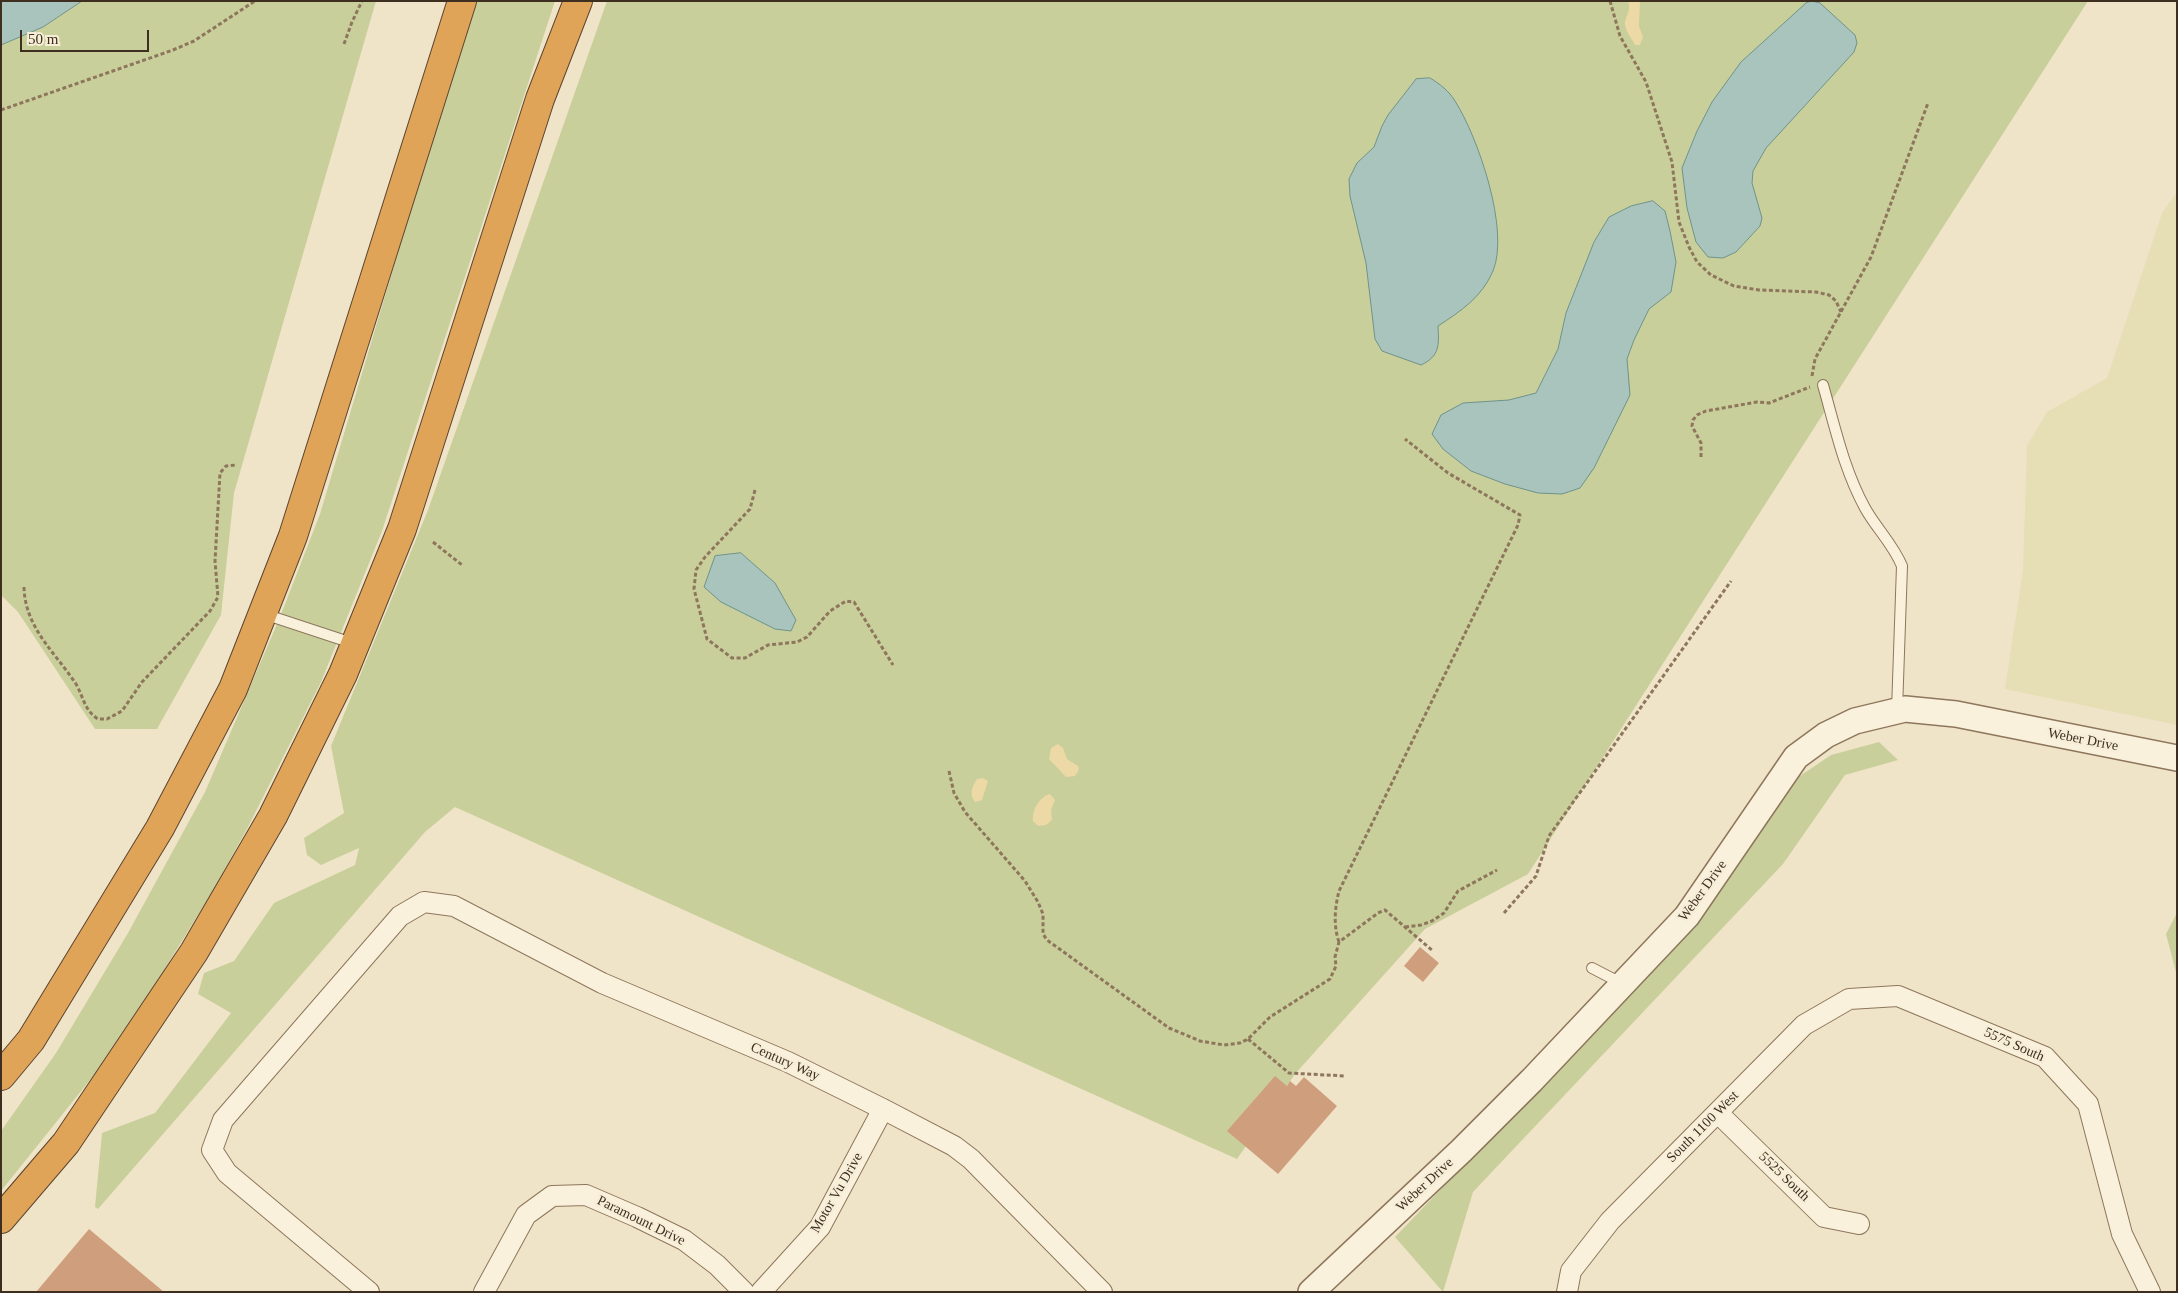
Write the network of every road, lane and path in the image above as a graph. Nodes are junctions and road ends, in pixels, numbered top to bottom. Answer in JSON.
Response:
{"nodes":[{"id":1,"x":254,"y":1,"type":"edge"},
{"id":2,"x":362,"y":1,"type":"edge"},
{"id":3,"x":462,"y":1,"type":"edge"},
{"id":4,"x":578,"y":1,"type":"edge"},
{"id":5,"x":1610,"y":1,"type":"edge"},
{"id":6,"x":344,"y":44,"type":"dead end"},
{"id":7,"x":1928,"y":104,"type":"dead end"},
{"id":8,"x":1,"y":110,"type":"edge"},
{"id":9,"x":1842,"y":312,"type":"junction"},
{"id":10,"x":1823,"y":385,"type":"dead end"},
{"id":11,"x":1406,"y":439,"type":"dead end"},
{"id":12,"x":1701,"y":457,"type":"dead end"},
{"id":13,"x":236,"y":465,"type":"dead end"},
{"id":14,"x":756,"y":490,"type":"dead end"},
{"id":15,"x":434,"y":542,"type":"dead end"},
{"id":16,"x":462,"y":565,"type":"dead end"},
{"id":17,"x":1731,"y":581,"type":"dead end"},
{"id":18,"x":24,"y":588,"type":"dead end"},
{"id":19,"x":263,"y":613,"type":"junction"},
{"id":20,"x":355,"y":644,"type":"junction"},
{"id":21,"x":894,"y":665,"type":"dead end"},
{"id":22,"x":1897,"y":711,"type":"junction"},
{"id":23,"x":2177,"y":758,"type":"edge"},
{"id":24,"x":949,"y":771,"type":"dead end"},
{"id":25,"x":1497,"y":870,"type":"dead end"},
{"id":26,"x":1504,"y":913,"type":"dead end"},
{"id":27,"x":1404,"y":927,"type":"junction"},
{"id":28,"x":1339,"y":942,"type":"junction"},
{"id":29,"x":1433,"y":951,"type":"dead end"},
{"id":30,"x":1592,"y":968,"type":"dead end"},
{"id":31,"x":1619,"y":982,"type":"junction"},
{"id":32,"x":1849,"y":999,"type":"joint"},
{"id":33,"x":1248,"y":1039,"type":"junction"},
{"id":34,"x":1,"y":1076,"type":"edge"},
{"id":35,"x":1345,"y":1076,"type":"dead end"},
{"id":36,"x":883,"y":1109,"type":"junction"},
{"id":37,"x":1718,"y":1113,"type":"junction"},
{"id":38,"x":1,"y":1219,"type":"edge"},
{"id":39,"x":1859,"y":1224,"type":"dead end"},
{"id":40,"x":1101,"y":1291,"type":"edge"},
{"id":41,"x":369,"y":1292,"type":"edge"},
{"id":42,"x":484,"y":1292,"type":"edge"},
{"id":43,"x":744,"y":1292,"type":"edge"},
{"id":44,"x":761,"y":1292,"type":"edge"},
{"id":45,"x":1312,"y":1292,"type":"edge"},
{"id":46,"x":1567,"y":1292,"type":"edge"},
{"id":47,"x":2150,"y":1292,"type":"edge"}],
"edges":[{"from":1,"to":8,"type":"path"},
{"from":2,"to":6,"type":"path"},
{"from":3,"to":19,"type":"highway"},
{"from":4,"to":20,"type":"highway"},
{"from":5,"to":9,"type":"path"},
{"from":7,"to":9,"type":"path"},
{"from":9,"to":12,"type":"path"},
{"from":10,"to":22,"type":"lane"},
{"from":11,"to":28,"type":"path"},
{"from":13,"to":18,"type":"path"},
{"from":14,"to":21,"type":"path"},
{"from":15,"to":16,"type":"path"},
{"from":17,"to":26,"type":"path"},
{"from":19,"to":20,"type":"lane"},
{"from":19,"to":34,"type":"highway"},
{"from":20,"to":38,"type":"highway"},
{"from":22,"to":23,"type":"street","name":"Weber Drive"},
{"from":22,"to":31,"type":"street","name":"Weber Drive"},
{"from":24,"to":33,"type":"path"},
{"from":25,"to":27,"type":"path"},
{"from":27,"to":28,"type":"path"},
{"from":27,"to":29,"type":"path"},
{"from":28,"to":33,"type":"path"},
{"from":30,"to":31,"type":"lane"},
{"from":31,"to":45,"type":"street","name":"Weber Drive"},
{"from":32,"to":37,"type":"street","name":"South 1100 West"},
{"from":32,"to":47,"type":"street","name":"5575 South"},
{"from":33,"to":35,"type":"path"},
{"from":36,"to":40,"type":"street","name":"Century Way"},
{"from":36,"to":41,"type":"street","name":"Century Way"},
{"from":36,"to":44,"type":"street","name":"Motor Vu Drive"},
{"from":37,"to":39,"type":"street","name":"5525 South"},
{"from":37,"to":46,"type":"street","name":"South 1100 West"},
{"from":42,"to":43,"type":"street","name":"Paramount Drive"}]}
